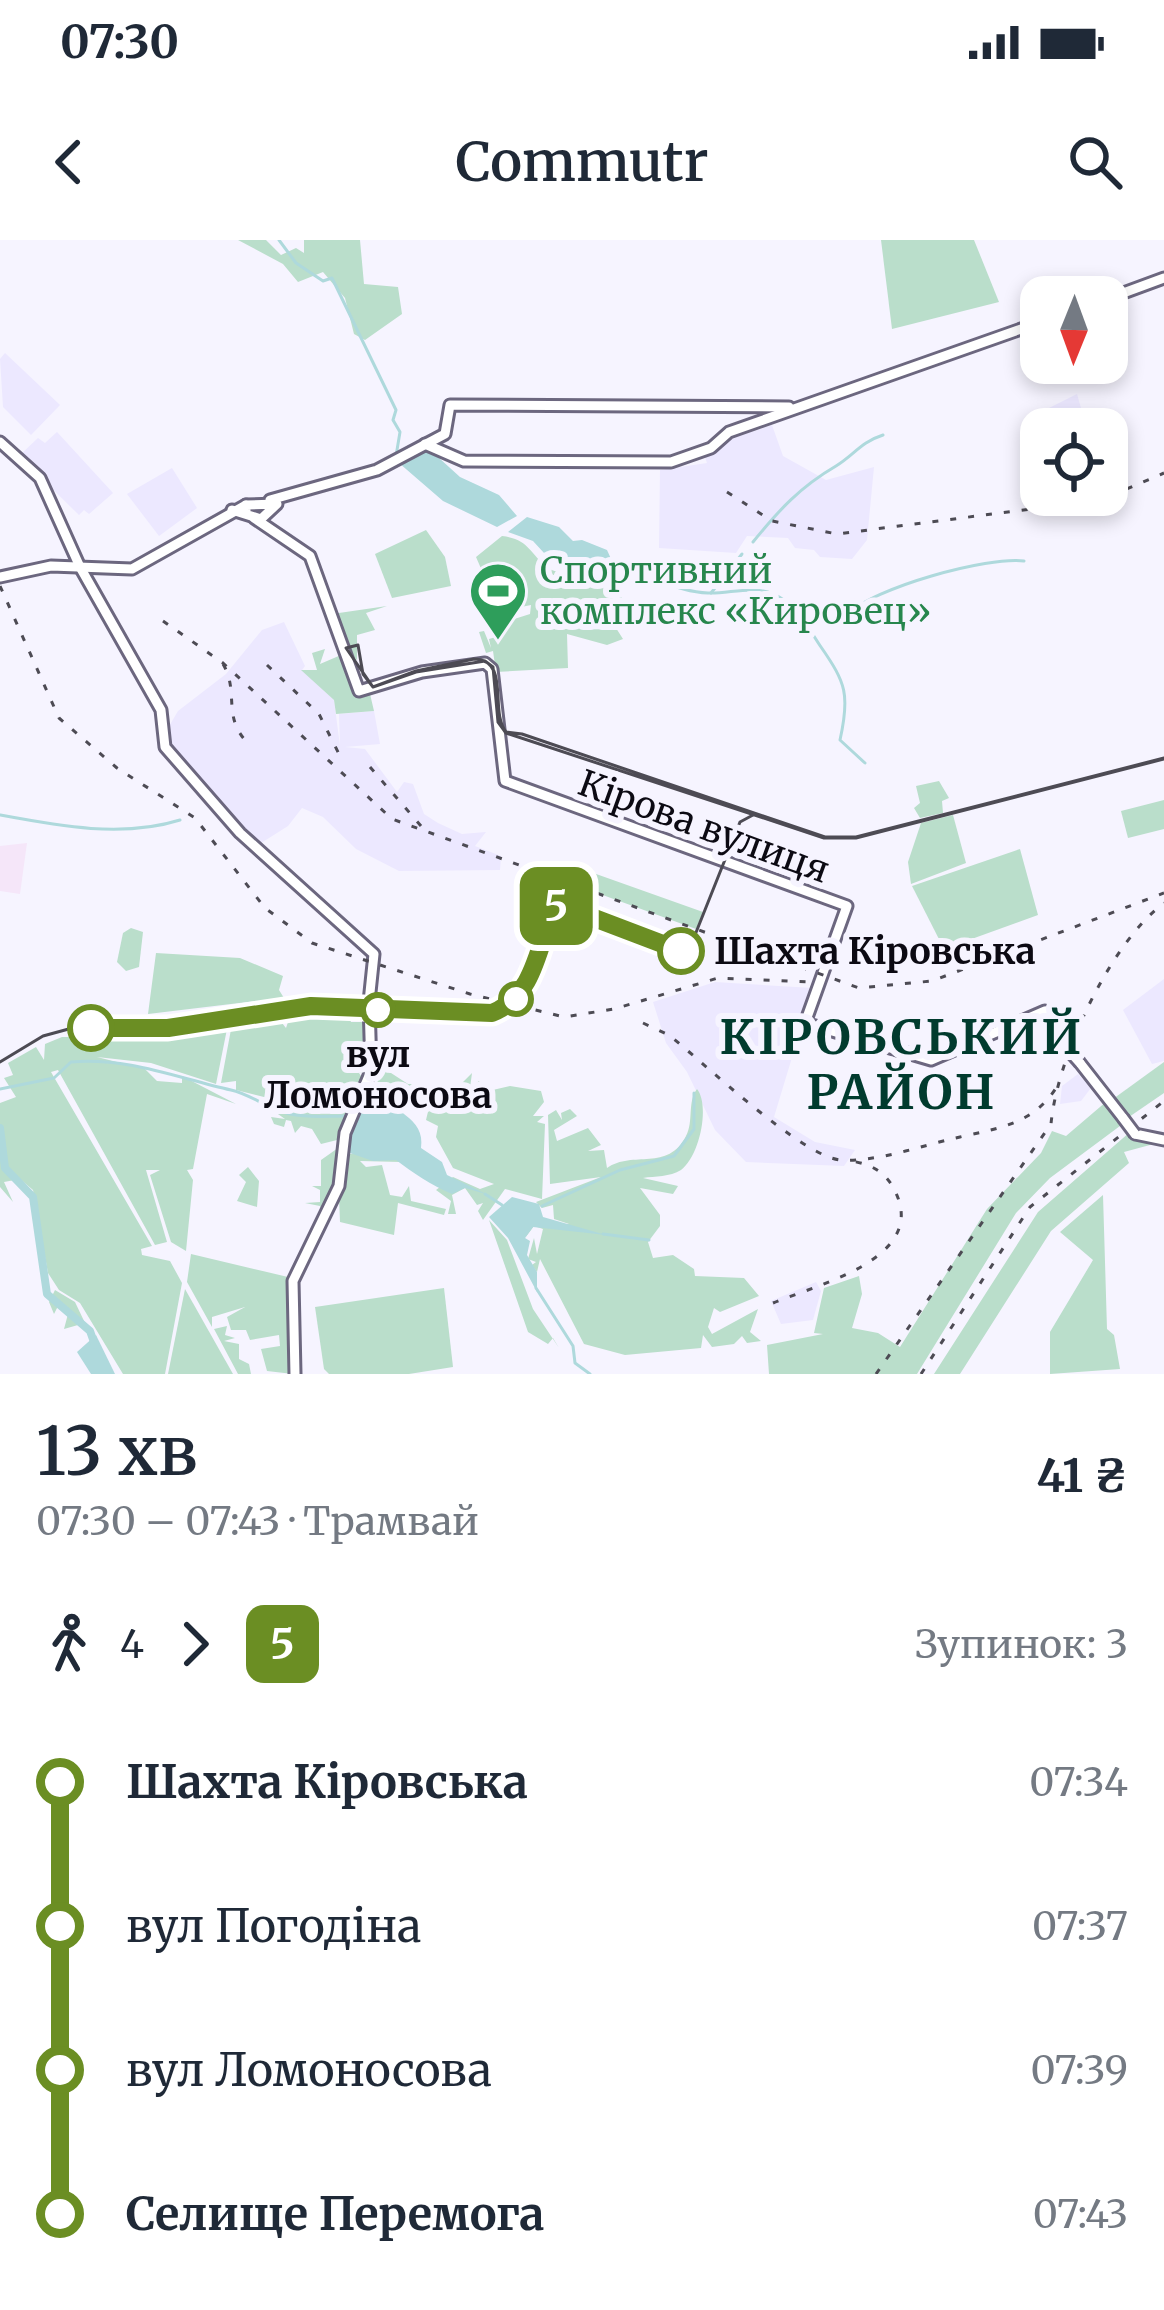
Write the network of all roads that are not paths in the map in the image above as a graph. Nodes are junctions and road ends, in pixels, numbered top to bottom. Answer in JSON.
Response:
{"nodes":[{"id":1,"x":1164,"y":278,"type":"edge"},
{"id":2,"x":1128,"y":291,"type":"edge"},
{"id":3,"x":1020,"y":329,"type":"edge"},
{"id":4,"x":802,"y":406,"type":"junction"},
{"id":5,"x":0,"y":442,"type":"edge"},
{"id":6,"x":424,"y":444,"type":"junction"},
{"id":7,"x":249,"y":512,"type":"junction"},
{"id":8,"x":270,"y":513,"type":"junction"},
{"id":9,"x":80,"y":567,"type":"junction"},
{"id":10,"x":0,"y":577,"type":"edge"},
{"id":11,"x":1164,"y":1139,"type":"edge"},
{"id":12,"x":295,"y":1374,"type":"edge"}],
"edges":[{"from":1,"to":2,"type":"main road"},
{"from":3,"to":4,"type":"main road"},
{"from":4,"to":6,"type":"main road"},
{"from":4,"to":6,"type":"main road"},
{"from":5,"to":9,"type":"main road"},
{"from":6,"to":8,"type":"main road"},
{"from":7,"to":8,"type":"main road"},
{"from":7,"to":8,"type":"main road"},
{"from":7,"to":9,"type":"main road"},
{"from":8,"to":11,"type":"main road","name":"Кірова вулиця","bridge":true},
{"from":9,"to":10,"type":"main road"},
{"from":9,"to":12,"type":"main road"}]}
